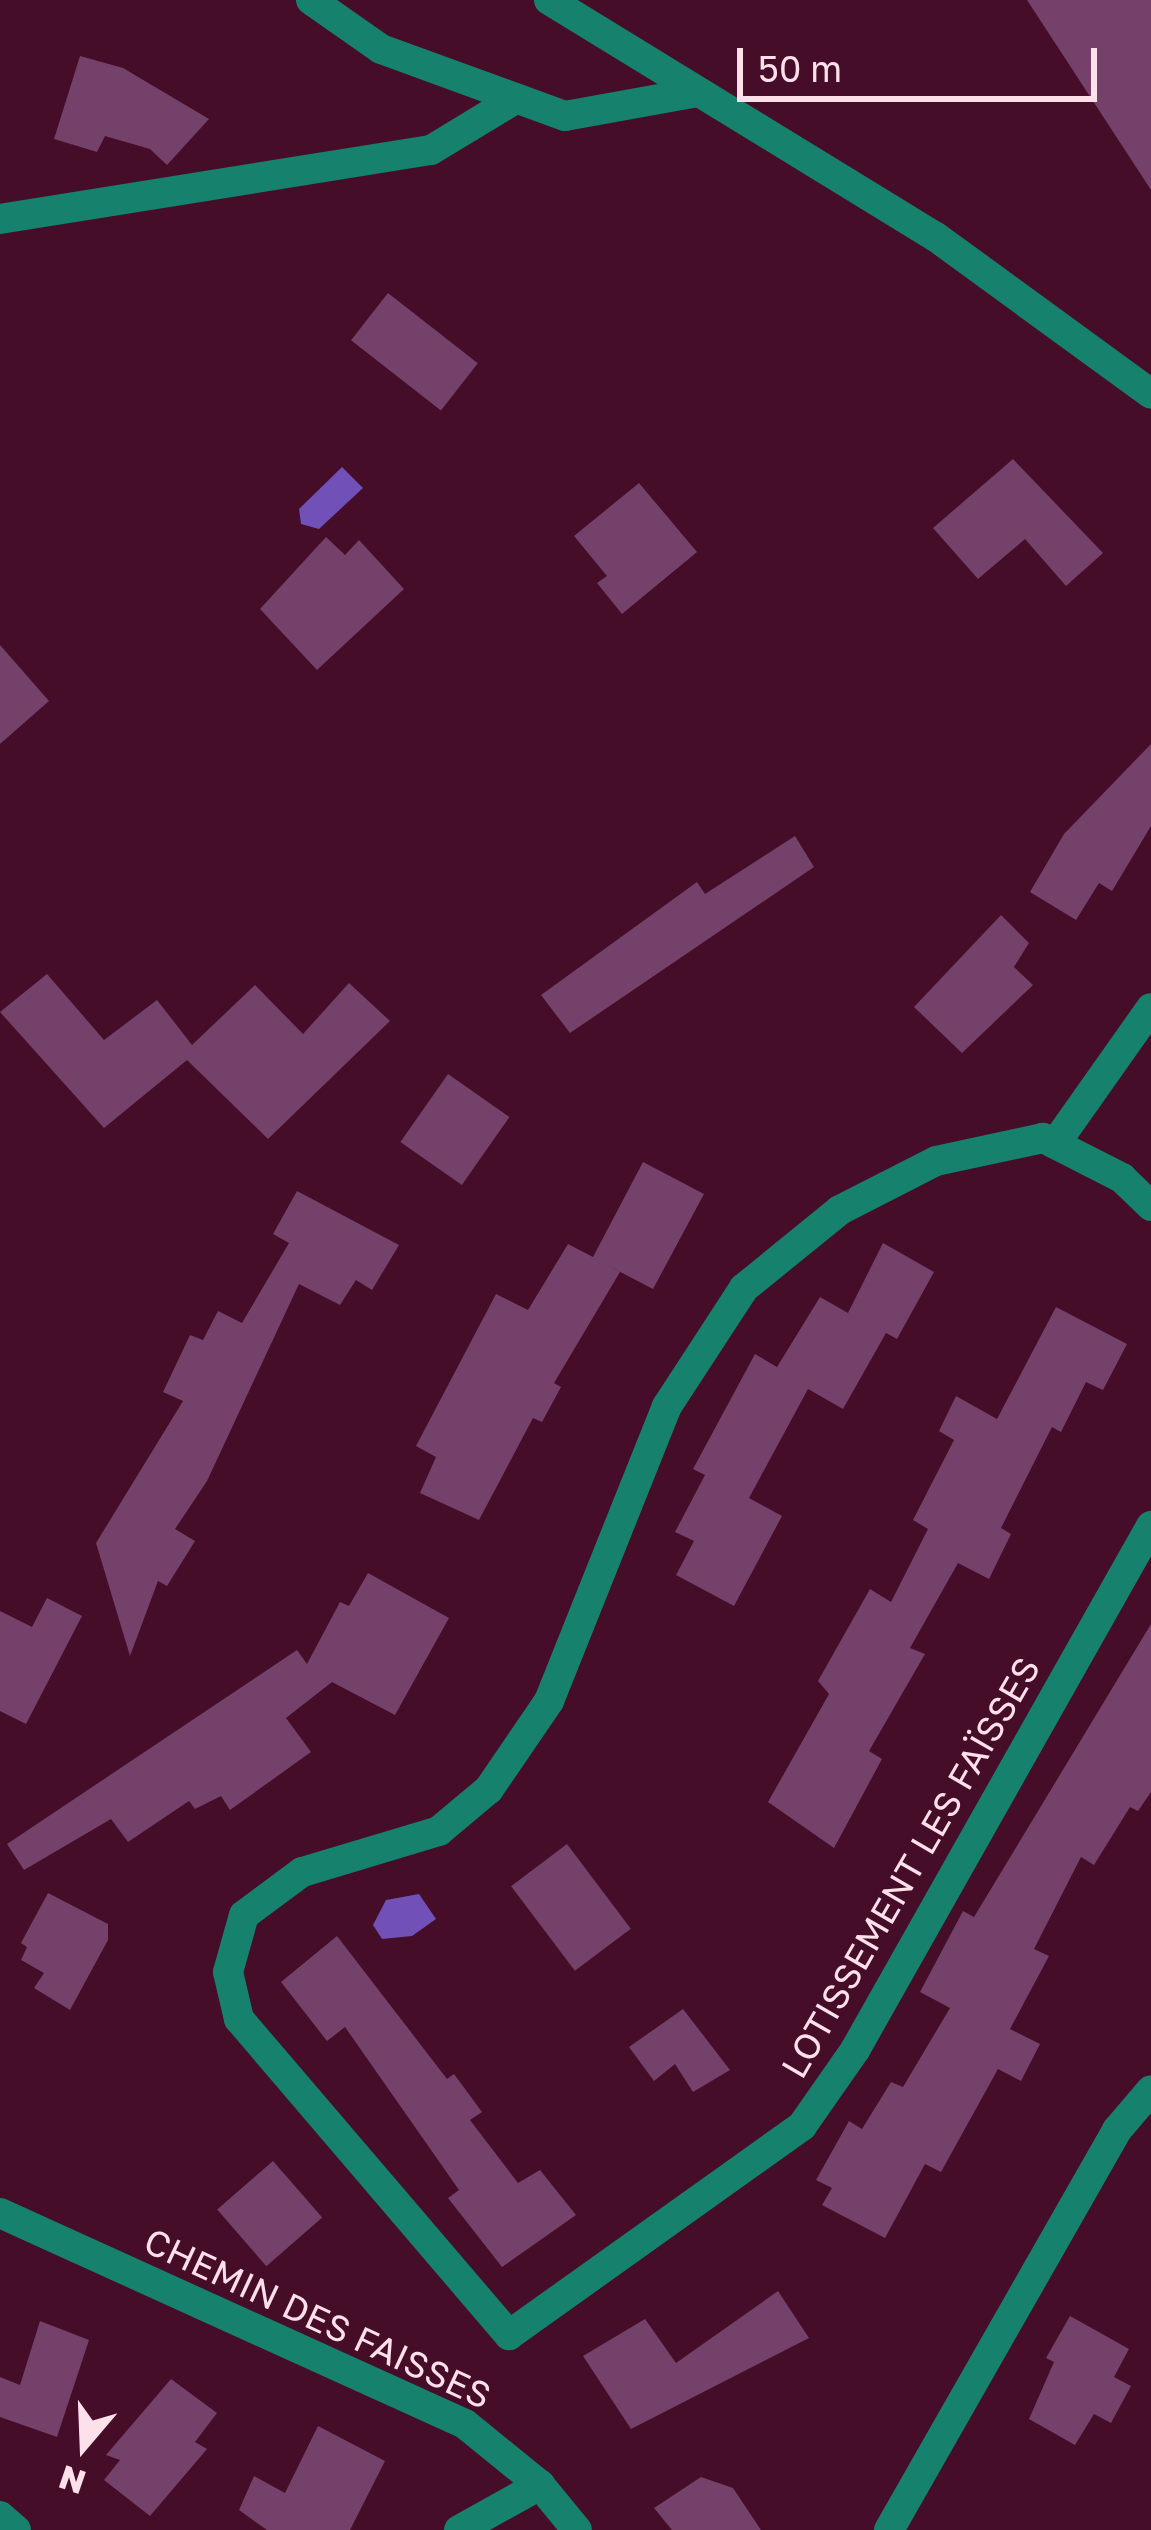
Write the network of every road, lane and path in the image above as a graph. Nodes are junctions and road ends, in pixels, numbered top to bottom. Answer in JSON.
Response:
{"nodes":[{"id":1,"x":311,"y":0,"type":"edge"},
{"id":2,"x":549,"y":0,"type":"edge"},
{"id":3,"x":698,"y":92,"type":"junction"},
{"id":4,"x":517,"y":98,"type":"junction"},
{"id":5,"x":0,"y":219,"type":"edge"},
{"id":6,"x":1151,"y":394,"type":"edge"},
{"id":7,"x":1151,"y":1009,"type":"edge"},
{"id":8,"x":1055,"y":1144,"type":"junction"},
{"id":9,"x":1151,"y":1206,"type":"edge"},
{"id":10,"x":1151,"y":1526,"type":"edge"},
{"id":11,"x":1151,"y":2090,"type":"edge"},
{"id":12,"x":0,"y":2213,"type":"edge"},
{"id":13,"x":540,"y":2485,"type":"junction"},
{"id":14,"x":0,"y":2516,"type":"edge"},
{"id":15,"x":16,"y":2530,"type":"edge"},
{"id":16,"x":459,"y":2530,"type":"edge"},
{"id":17,"x":577,"y":2530,"type":"edge"},
{"id":18,"x":889,"y":2530,"type":"edge"}],
"edges":[{"from":1,"to":4,"type":"street"},
{"from":2,"to":3,"type":"street"},
{"from":3,"to":4,"type":"street"},
{"from":3,"to":6,"type":"street"},
{"from":4,"to":5,"type":"street"},
{"from":7,"to":8,"type":"street"},
{"from":8,"to":9,"type":"street"},
{"from":8,"to":10,"type":"street","name":"LOTISSEMENT LES FAÏSSES"},
{"from":11,"to":18,"type":"street"},
{"from":12,"to":13,"type":"street","name":"CHEMIN DES FAISSES"},
{"from":13,"to":16,"type":"street"},
{"from":13,"to":17,"type":"street","name":"CHEMIN DES FAISSES"},
{"from":14,"to":15,"type":"street"}]}
